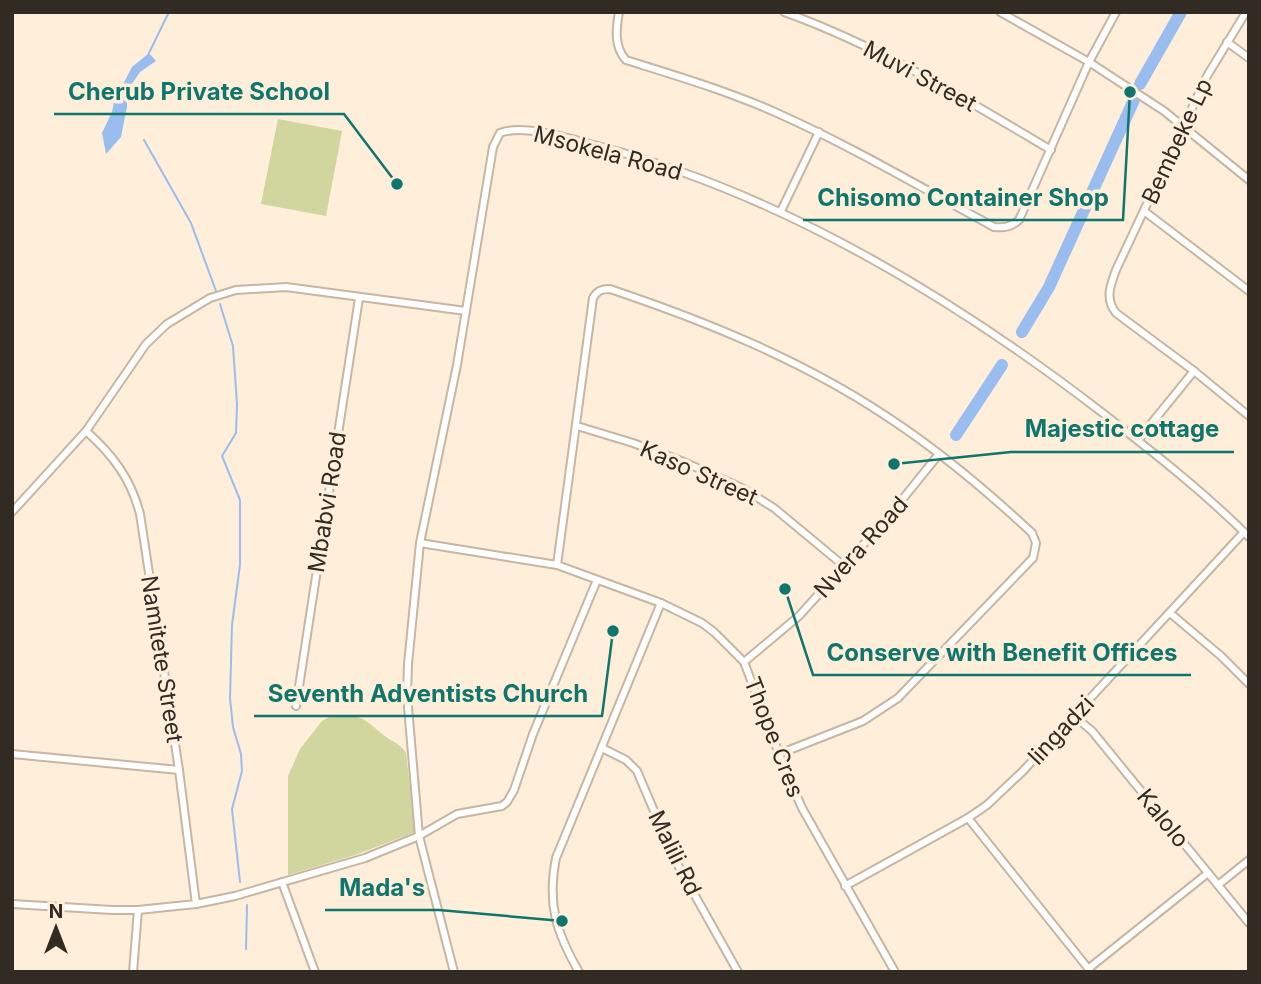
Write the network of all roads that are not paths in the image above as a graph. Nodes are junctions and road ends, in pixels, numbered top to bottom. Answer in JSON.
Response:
{"nodes":[{"id":1,"x":619,"y":12,"type":"edge"},
{"id":2,"x":784,"y":12,"type":"edge"},
{"id":3,"x":1000,"y":12,"type":"edge"},
{"id":4,"x":1116,"y":12,"type":"edge"},
{"id":5,"x":1246,"y":12,"type":"edge"},
{"id":6,"x":1227,"y":42,"type":"junction"},
{"id":7,"x":1249,"y":58,"type":"edge"},
{"id":8,"x":1089,"y":62,"type":"junction"},
{"id":9,"x":1184,"y":127,"type":"junction"},
{"id":10,"x":819,"y":132,"type":"junction"},
{"id":11,"x":1051,"y":150,"type":"junction"},
{"id":12,"x":1249,"y":180,"type":"edge"},
{"id":13,"x":782,"y":211,"type":"junction"},
{"id":14,"x":1144,"y":211,"type":"junction"},
{"id":15,"x":1249,"y":291,"type":"edge"},
{"id":16,"x":359,"y":298,"type":"junction"},
{"id":17,"x":466,"y":311,"type":"junction"},
{"id":18,"x":1194,"y":371,"type":"junction"},
{"id":19,"x":1249,"y":416,"type":"edge"},
{"id":20,"x":577,"y":426,"type":"junction"},
{"id":21,"x":86,"y":431,"type":"junction"},
{"id":22,"x":1138,"y":440,"type":"junction"},
{"id":23,"x":939,"y":454,"type":"junction"},
{"id":24,"x":12,"y":512,"type":"edge"},
{"id":25,"x":1246,"y":534,"type":"edge"},
{"id":26,"x":420,"y":542,"type":"junction"},
{"id":27,"x":557,"y":565,"type":"junction"},
{"id":28,"x":844,"y":566,"type":"junction"},
{"id":29,"x":597,"y":580,"type":"junction"},
{"id":30,"x":661,"y":603,"type":"junction"},
{"id":31,"x":1171,"y":613,"type":"junction"},
{"id":32,"x":744,"y":662,"type":"junction"},
{"id":33,"x":1249,"y":684,"type":"edge"},
{"id":34,"x":296,"y":706,"type":"dead end"},
{"id":35,"x":1074,"y":716,"type":"junction"},
{"id":36,"x":602,"y":748,"type":"junction"},
{"id":37,"x":12,"y":754,"type":"edge"},
{"id":38,"x":779,"y":754,"type":"junction"},
{"id":39,"x":179,"y":770,"type":"junction"},
{"id":40,"x":968,"y":818,"type":"junction"},
{"id":41,"x":419,"y":836,"type":"junction"},
{"id":42,"x":1249,"y":860,"type":"edge"},
{"id":43,"x":1208,"y":873,"type":"junction"},
{"id":44,"x":282,"y":882,"type":"junction"},
{"id":45,"x":845,"y":886,"type":"junction"},
{"id":46,"x":1218,"y":886,"type":"junction"},
{"id":47,"x":12,"y":904,"type":"edge"},
{"id":48,"x":196,"y":904,"type":"junction"},
{"id":49,"x":138,"y":910,"type":"junction"},
{"id":50,"x":1249,"y":923,"type":"edge"},
{"id":51,"x":1090,"y":970,"type":"edge"},
{"id":52,"x":133,"y":972,"type":"edge"},
{"id":53,"x":316,"y":972,"type":"edge"},
{"id":54,"x":454,"y":972,"type":"edge"},
{"id":55,"x":579,"y":972,"type":"edge"},
{"id":56,"x":738,"y":972,"type":"edge"},
{"id":57,"x":895,"y":972,"type":"edge"}],
"edges":[{"from":1,"to":10,"type":"street"},
{"from":2,"to":11,"type":"street","name":"Muvi Street"},
{"from":3,"to":8,"type":"street"},
{"from":4,"to":8,"type":"street"},
{"from":5,"to":6,"type":"street","name":"Bembeke Lp"},
{"from":6,"to":7,"type":"street"},
{"from":6,"to":9,"type":"street","name":"Bembeke Lp"},
{"from":8,"to":9,"type":"street"},
{"from":8,"to":11,"type":"street"},
{"from":9,"to":12,"type":"street"},
{"from":9,"to":14,"type":"street","name":"Bembeke Lp"},
{"from":10,"to":11,"type":"street"},
{"from":10,"to":13,"type":"street"},
{"from":13,"to":17,"type":"street","name":"Msokela Road"},
{"from":13,"to":22,"type":"street","name":"Msokela Road"},
{"from":14,"to":15,"type":"street"},
{"from":14,"to":18,"type":"street","name":"Bembeke Lp"},
{"from":16,"to":17,"type":"street"},
{"from":16,"to":21,"type":"street"},
{"from":16,"to":34,"type":"street","name":"Mbabvi Road"},
{"from":17,"to":26,"type":"street","name":"Msokela Road"},
{"from":18,"to":19,"type":"street","name":"Bembeke Lp"},
{"from":18,"to":22,"type":"street"},
{"from":20,"to":23,"type":"street"},
{"from":20,"to":27,"type":"street"},
{"from":20,"to":28,"type":"street","name":"Kaso Street"},
{"from":21,"to":24,"type":"street"},
{"from":21,"to":39,"type":"street","name":"Namitete Street"},
{"from":22,"to":25,"type":"street","name":"Msokela Road"},
{"from":23,"to":28,"type":"street","name":"Nvera Road"},
{"from":23,"to":38,"type":"street"},
{"from":25,"to":31,"type":"street","name":"lingadzi"},
{"from":26,"to":27,"type":"street","name":"Thope Cres"},
{"from":26,"to":41,"type":"street","name":"Msokela Road"},
{"from":27,"to":29,"type":"street","name":"Thope Cres"},
{"from":28,"to":32,"type":"street","name":"Nvera Road"},
{"from":29,"to":30,"type":"street","name":"Thope Cres"},
{"from":29,"to":41,"type":"street"},
{"from":30,"to":32,"type":"street","name":"Thope Cres"},
{"from":30,"to":36,"type":"street"},
{"from":31,"to":33,"type":"street"},
{"from":31,"to":35,"type":"street","name":"lingadzi"},
{"from":32,"to":38,"type":"street","name":"Thope Cres"},
{"from":35,"to":40,"type":"street","name":"lingadzi"},
{"from":35,"to":43,"type":"street","name":"Kalolo"},
{"from":36,"to":55,"type":"street"},
{"from":36,"to":56,"type":"street","name":"Malili Rd"},
{"from":37,"to":39,"type":"street"},
{"from":38,"to":45,"type":"street","name":"Thope Cres"},
{"from":39,"to":48,"type":"street","name":"Namitete Street"},
{"from":40,"to":45,"type":"street","name":"lingadzi"},
{"from":40,"to":51,"type":"street"},
{"from":41,"to":44,"type":"street"},
{"from":41,"to":54,"type":"street","name":"Msokela Road"},
{"from":42,"to":46,"type":"street"},
{"from":43,"to":46,"type":"street","name":"Kalolo"},
{"from":43,"to":51,"type":"street"},
{"from":44,"to":48,"type":"street"},
{"from":44,"to":53,"type":"street"},
{"from":45,"to":57,"type":"street","name":"Thope Cres"},
{"from":46,"to":50,"type":"street","name":"Kalolo"},
{"from":47,"to":49,"type":"street"},
{"from":48,"to":49,"type":"street"},
{"from":49,"to":52,"type":"street"}]}
